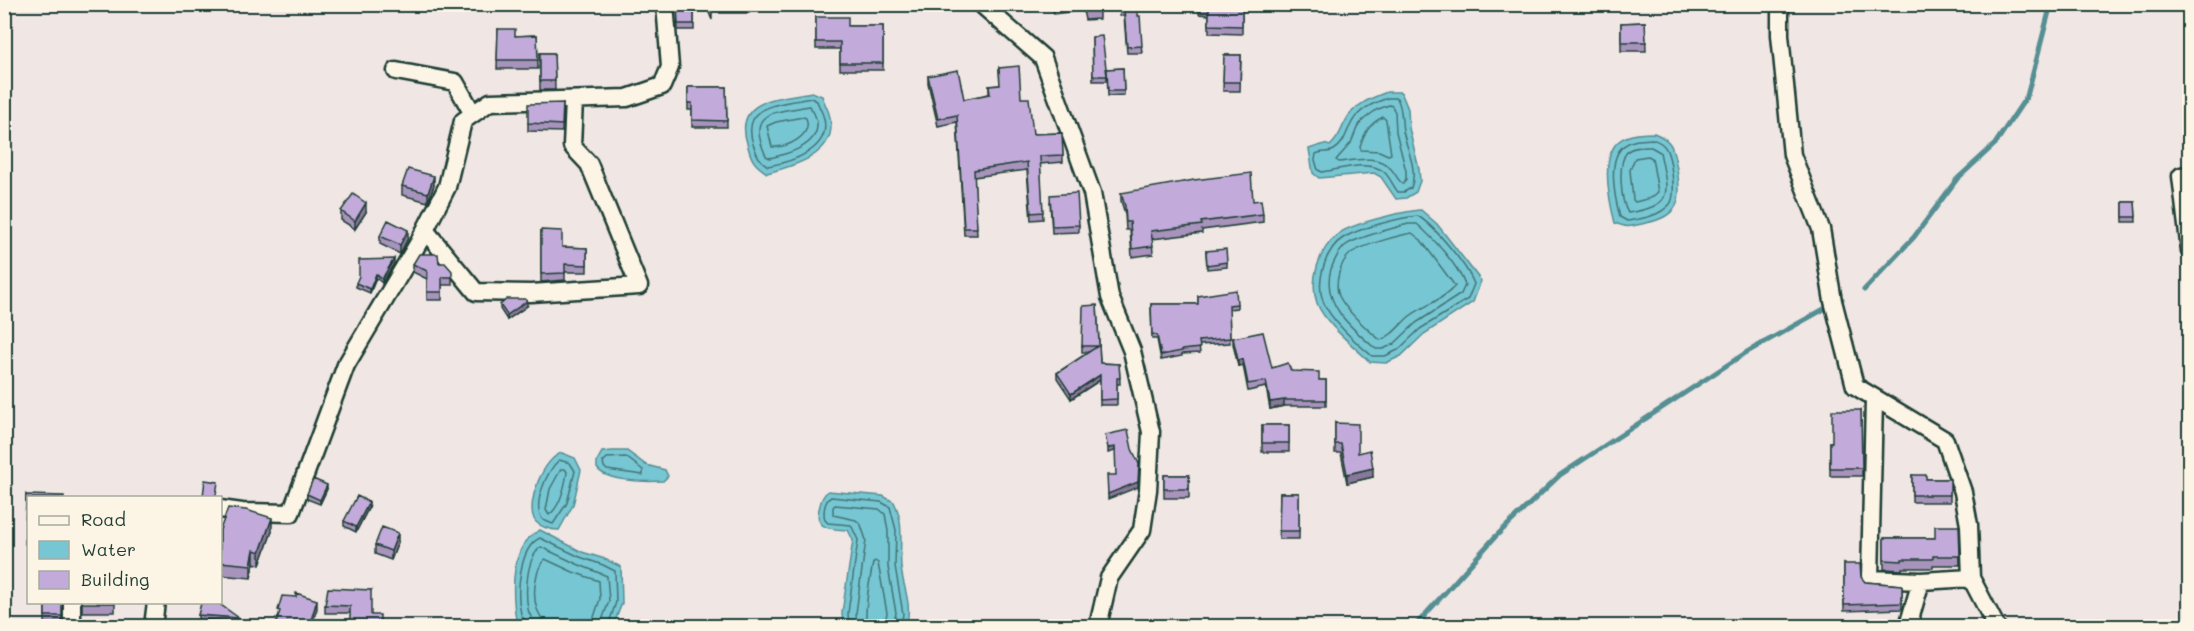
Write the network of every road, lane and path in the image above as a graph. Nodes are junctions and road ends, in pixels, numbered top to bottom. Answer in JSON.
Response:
{"nodes":[{"id":1,"x":665,"y":4,"type":"edge"},
{"id":2,"x":981,"y":4,"type":"edge"},
{"id":3,"x":1779,"y":4,"type":"edge"},
{"id":4,"x":396,"y":71,"type":"dead end"},
{"id":5,"x":574,"y":100,"type":"junction"},
{"id":6,"x":473,"y":114,"type":"junction"},
{"id":7,"x":2190,"y":174,"type":"edge"},
{"id":8,"x":425,"y":230,"type":"junction"},
{"id":9,"x":2190,"y":251,"type":"edge"},
{"id":10,"x":1874,"y":399,"type":"junction"},
{"id":11,"x":222,"y":509,"type":"edge"},
{"id":12,"x":1971,"y":578,"type":"junction"},
{"id":13,"x":1921,"y":580,"type":"junction"},
{"id":14,"x":72,"y":604,"type":"edge"},
{"id":15,"x":156,"y":604,"type":"edge"},
{"id":16,"x":72,"y":627,"type":"edge"},
{"id":17,"x":153,"y":627,"type":"edge"},
{"id":18,"x":1098,"y":627,"type":"edge"},
{"id":19,"x":1908,"y":627,"type":"edge"},
{"id":20,"x":1996,"y":627,"type":"edge"}],
"edges":[{"from":1,"to":5,"type":"street"},
{"from":2,"to":18,"type":"street"},
{"from":3,"to":10,"type":"street"},
{"from":4,"to":6,"type":"street"},
{"from":5,"to":6,"type":"street"},
{"from":5,"to":8,"type":"street"},
{"from":6,"to":8,"type":"street"},
{"from":7,"to":9,"type":"street"},
{"from":8,"to":11,"type":"street"},
{"from":10,"to":12,"type":"street"},
{"from":10,"to":13,"type":"street"},
{"from":12,"to":13,"type":"street"},
{"from":12,"to":20,"type":"street"},
{"from":13,"to":19,"type":"street"},
{"from":14,"to":16,"type":"street"},
{"from":15,"to":17,"type":"street"}]}
